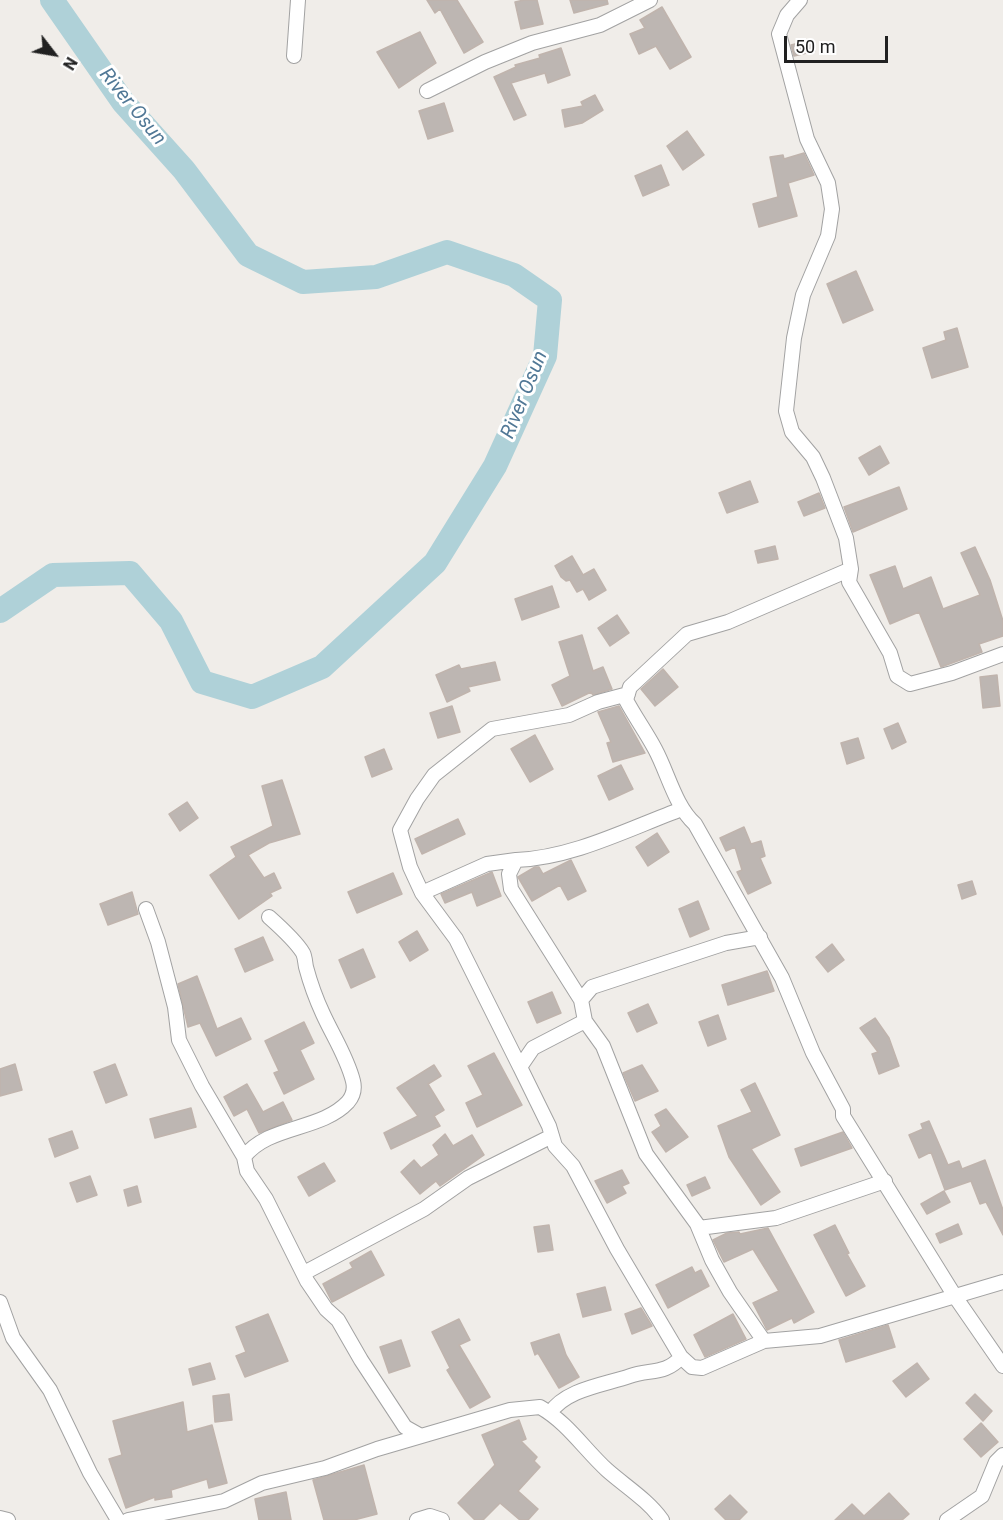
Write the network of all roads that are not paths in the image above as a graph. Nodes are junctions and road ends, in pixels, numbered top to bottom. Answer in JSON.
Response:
{"nodes":[{"id":1,"x":298,"y":0,"type":"edge"},
{"id":2,"x":650,"y":0,"type":"edge"},
{"id":3,"x":800,"y":0,"type":"edge"},
{"id":4,"x":294,"y":56,"type":"dead end"},
{"id":5,"x":427,"y":91,"type":"dead end"},
{"id":6,"x":851,"y":569,"type":"junction"},
{"id":7,"x":1003,"y":654,"type":"edge"},
{"id":8,"x":628,"y":694,"type":"junction"},
{"id":9,"x":682,"y":809,"type":"junction"},
{"id":10,"x":516,"y":860,"type":"junction"},
{"id":11,"x":422,"y":893,"type":"junction"},
{"id":12,"x":146,"y":909,"type":"dead end"},
{"id":13,"x":268,"y":917,"type":"dead end"},
{"id":14,"x":760,"y":937,"type":"junction"},
{"id":15,"x":581,"y":1000,"type":"junction"},
{"id":16,"x":585,"y":1021,"type":"junction"},
{"id":17,"x":520,"y":1067,"type":"junction"},
{"id":18,"x":552,"y":1136,"type":"junction"},
{"id":19,"x":244,"y":1157,"type":"junction"},
{"id":20,"x":885,"y":1181,"type":"junction"},
{"id":21,"x":699,"y":1228,"type":"junction"},
{"id":22,"x":304,"y":1273,"type":"junction"},
{"id":23,"x":1003,"y":1282,"type":"edge"},
{"id":24,"x":956,"y":1298,"type":"junction"},
{"id":25,"x":0,"y":1302,"type":"edge"},
{"id":26,"x":764,"y":1341,"type":"junction"},
{"id":27,"x":681,"y":1357,"type":"junction"},
{"id":28,"x":1003,"y":1366,"type":"edge"},
{"id":29,"x":550,"y":1413,"type":"junction"},
{"id":30,"x":421,"y":1436,"type":"junction"},
{"id":31,"x":1003,"y":1455,"type":"edge"},
{"id":32,"x":0,"y":1518,"type":"edge"},
{"id":33,"x":8,"y":1520,"type":"edge"},
{"id":34,"x":118,"y":1520,"type":"edge"},
{"id":35,"x":128,"y":1520,"type":"edge"},
{"id":36,"x":417,"y":1520,"type":"edge"},
{"id":37,"x":442,"y":1520,"type":"edge"},
{"id":38,"x":662,"y":1520,"type":"edge"},
{"id":39,"x":946,"y":1520,"type":"edge"}],
"edges":[{"from":1,"to":4,"type":"street"},
{"from":2,"to":5,"type":"street"},
{"from":3,"to":6,"type":"street"},
{"from":6,"to":7,"type":"street"},
{"from":6,"to":8,"type":"street"},
{"from":8,"to":9,"type":"street"},
{"from":8,"to":11,"type":"street"},
{"from":9,"to":10,"type":"street"},
{"from":9,"to":14,"type":"street"},
{"from":10,"to":11,"type":"street"},
{"from":10,"to":15,"type":"street"},
{"from":11,"to":17,"type":"street"},
{"from":12,"to":19,"type":"street"},
{"from":13,"to":19,"type":"street"},
{"from":14,"to":15,"type":"street"},
{"from":14,"to":20,"type":"street"},
{"from":15,"to":16,"type":"street"},
{"from":16,"to":17,"type":"street"},
{"from":16,"to":21,"type":"street"},
{"from":17,"to":18,"type":"street"},
{"from":18,"to":22,"type":"street"},
{"from":18,"to":27,"type":"street"},
{"from":19,"to":22,"type":"street"},
{"from":20,"to":21,"type":"street"},
{"from":20,"to":24,"type":"street"},
{"from":21,"to":26,"type":"street"},
{"from":22,"to":30,"type":"street"},
{"from":23,"to":24,"type":"street"},
{"from":24,"to":26,"type":"street"},
{"from":24,"to":28,"type":"street"},
{"from":25,"to":34,"type":"street"},
{"from":26,"to":27,"type":"street"},
{"from":27,"to":29,"type":"street"},
{"from":29,"to":30,"type":"street"},
{"from":29,"to":38,"type":"street"},
{"from":30,"to":35,"type":"street"},
{"from":31,"to":39,"type":"street"},
{"from":32,"to":33,"type":"street"},
{"from":36,"to":37,"type":"street"}]}
